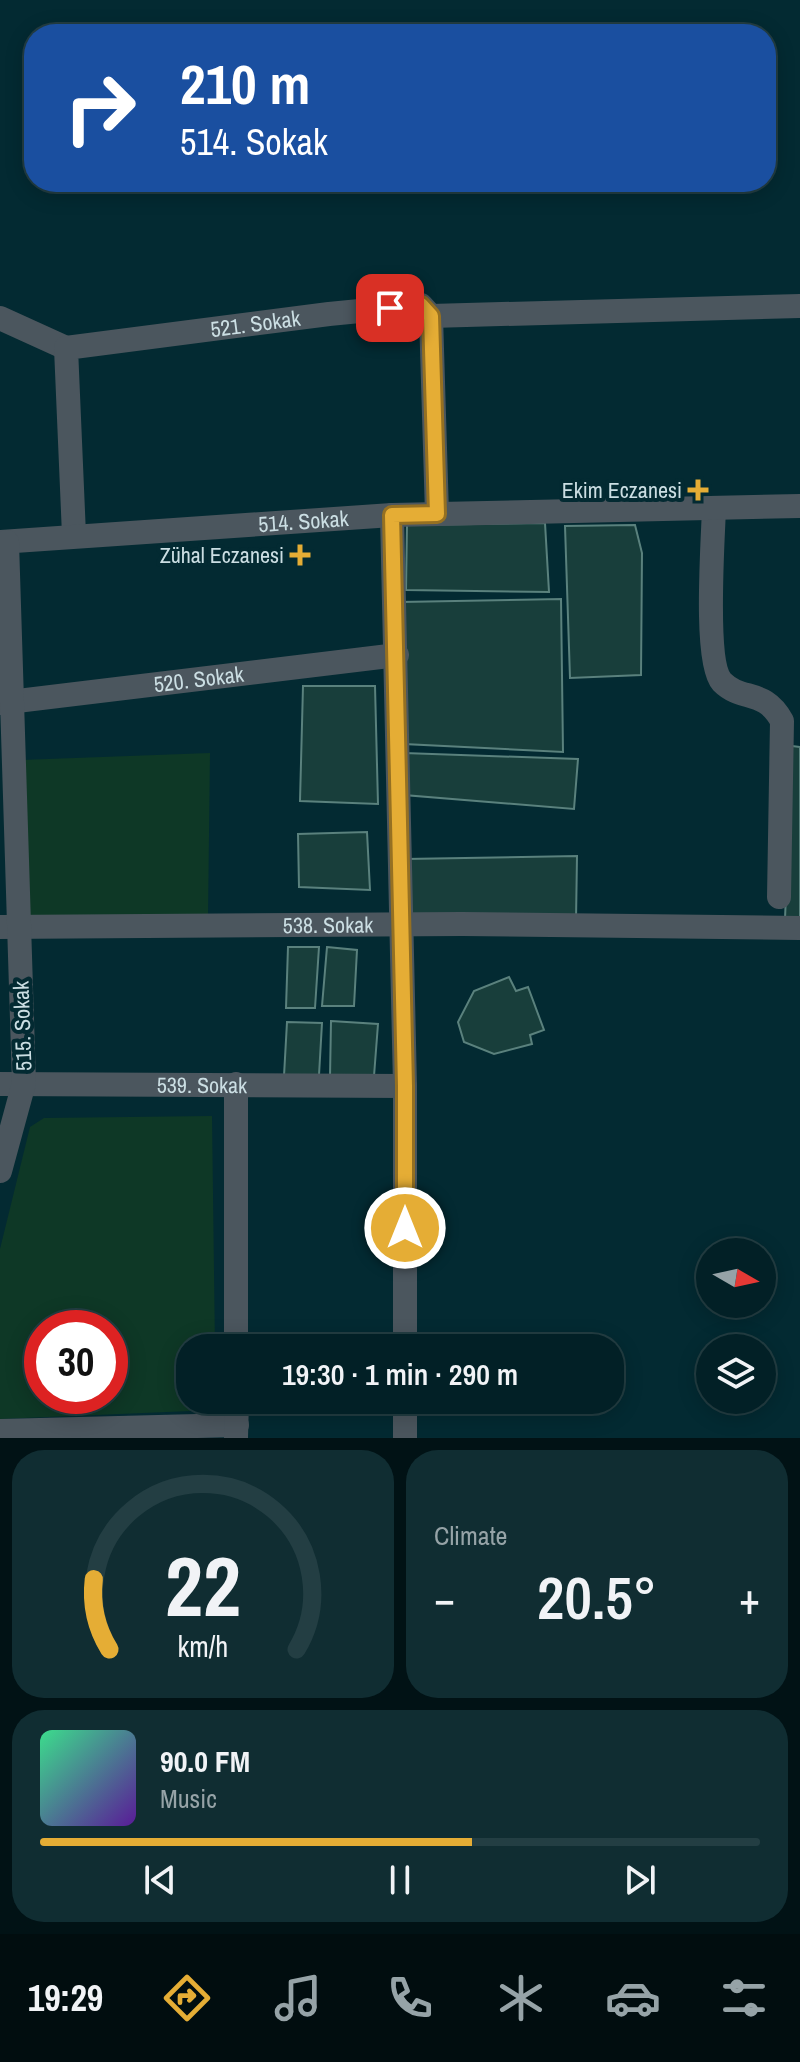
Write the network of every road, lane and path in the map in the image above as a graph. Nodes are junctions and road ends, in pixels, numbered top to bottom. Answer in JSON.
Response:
{"nodes":[{"id":1,"x":800,"y":306,"type":"edge"},
{"id":2,"x":431,"y":316,"type":"junction"},
{"id":3,"x":0,"y":318,"type":"edge"},
{"id":4,"x":66,"y":348,"type":"junction"},
{"id":5,"x":800,"y":506,"type":"edge"},
{"id":6,"x":714,"y":508,"type":"junction"},
{"id":7,"x":437,"y":514,"type":"junction"},
{"id":8,"x":392,"y":515,"type":"junction"},
{"id":9,"x":74,"y":535,"type":"junction"},
{"id":10,"x":4,"y":542,"type":"edge"},
{"id":11,"x":397,"y":655,"type":"junction"},
{"id":12,"x":6,"y":703,"type":"edge"},
{"id":13,"x":779,"y":897,"type":"dead end"},
{"id":14,"x":401,"y":925,"type":"junction"},
{"id":15,"x":9,"y":927,"type":"edge"},
{"id":16,"x":800,"y":928,"type":"edge"},
{"id":17,"x":12,"y":1083,"type":"edge"},
{"id":18,"x":236,"y":1084,"type":"junction"},
{"id":19,"x":405,"y":1086,"type":"junction"},
{"id":20,"x":0,"y":1171,"type":"edge"},
{"id":21,"x":236,"y":1334,"type":"edge"},
{"id":22,"x":405,"y":1334,"type":"edge"},
{"id":23,"x":405,"y":1414,"type":"edge"},
{"id":24,"x":0,"y":1431,"type":"edge"},
{"id":25,"x":236,"y":1432,"type":"edge"},
{"id":26,"x":405,"y":1438,"type":"edge"}],
"edges":[{"from":1,"to":2,"type":"street"},
{"from":2,"to":4,"type":"street","name":"521. Sokak"},
{"from":2,"to":7,"type":"street"},
{"from":3,"to":4,"type":"street"},
{"from":4,"to":9,"type":"street"},
{"from":5,"to":6,"type":"street","name":"514. Sokak"},
{"from":6,"to":7,"type":"street","name":"514. Sokak"},
{"from":6,"to":13,"type":"street"},
{"from":7,"to":8,"type":"street","name":"514. Sokak"},
{"from":8,"to":9,"type":"street","name":"514. Sokak"},
{"from":8,"to":11,"type":"street"},
{"from":9,"to":10,"type":"street","name":"514. Sokak"},
{"from":10,"to":12,"type":"street","name":"515. Sokak"},
{"from":11,"to":12,"type":"street","name":"520. Sokak"},
{"from":11,"to":14,"type":"street"},
{"from":12,"to":15,"type":"street","name":"515. Sokak"},
{"from":14,"to":15,"type":"street","name":"538. Sokak"},
{"from":14,"to":16,"type":"street","name":"538. Sokak"},
{"from":14,"to":19,"type":"street"},
{"from":15,"to":17,"type":"street","name":"515. Sokak"},
{"from":17,"to":18,"type":"street","name":"539. Sokak"},
{"from":17,"to":20,"type":"street","name":"515. Sokak"},
{"from":18,"to":19,"type":"street","name":"539. Sokak"},
{"from":18,"to":21,"type":"street"},
{"from":19,"to":22,"type":"street"},
{"from":23,"to":26,"type":"street"},
{"from":24,"to":25,"type":"street"}]}
